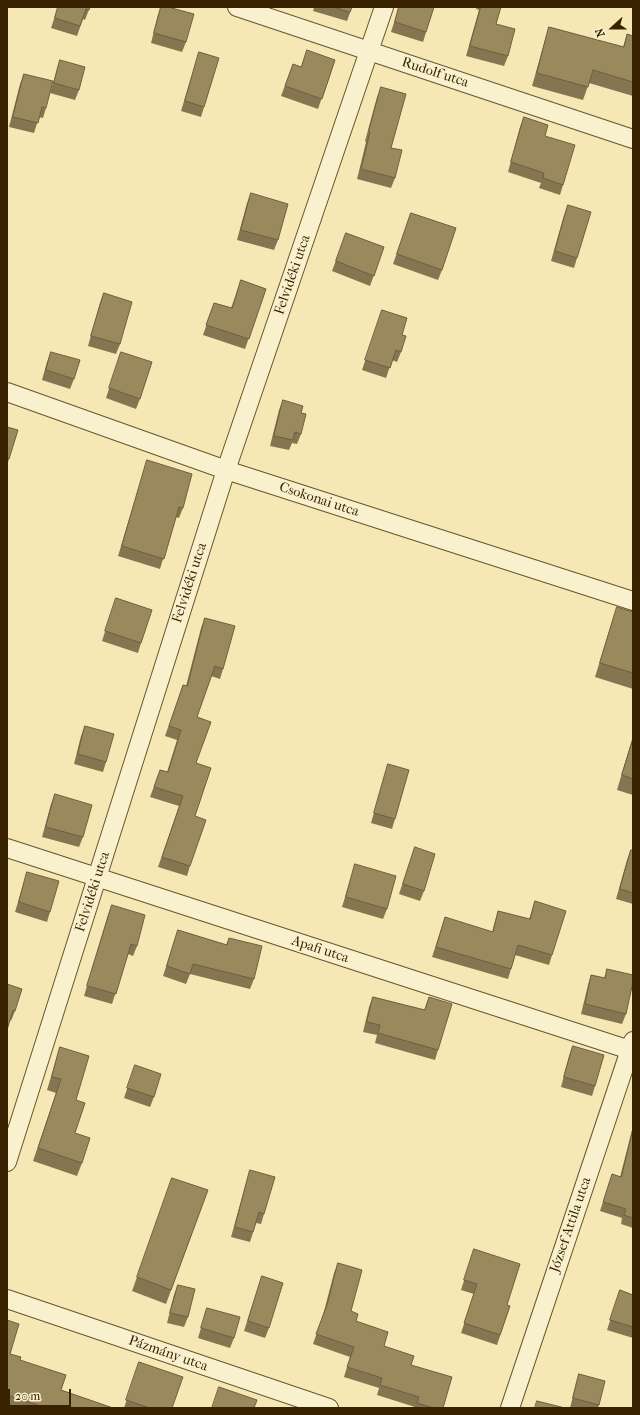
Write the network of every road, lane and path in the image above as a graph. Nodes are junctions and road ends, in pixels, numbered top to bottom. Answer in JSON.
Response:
{"nodes":[{"id":1,"x":236,"y":7,"type":"edge"},
{"id":2,"x":384,"y":7,"type":"edge"},
{"id":3,"x":370,"y":52,"type":"junction"},
{"id":4,"x":633,"y":139,"type":"edge"},
{"id":5,"x":7,"y":392,"type":"edge"},
{"id":6,"x":226,"y":470,"type":"junction"},
{"id":7,"x":633,"y":601,"type":"edge"},
{"id":8,"x":7,"y":848,"type":"edge"},
{"id":9,"x":97,"y":878,"type":"junction"},
{"id":10,"x":632,"y":1047,"type":"edge"},
{"id":11,"x":7,"y":1162,"type":"edge"},
{"id":12,"x":7,"y":1299,"type":"edge"},
{"id":13,"x":329,"y":1408,"type":"edge"},
{"id":14,"x":510,"y":1408,"type":"edge"}],
"edges":[{"from":1,"to":3,"type":"street","name":"Rudolf utca"},
{"from":2,"to":3,"type":"street","name":"Felvidéki utca"},
{"from":3,"to":4,"type":"street","name":"Rudolf utca"},
{"from":3,"to":6,"type":"street","name":"Felvidéki utca"},
{"from":5,"to":6,"type":"street","name":"Csokonai utca"},
{"from":6,"to":7,"type":"street","name":"Csokonai utca"},
{"from":6,"to":9,"type":"street","name":"Felvidéki utca"},
{"from":8,"to":9,"type":"street","name":"Apafi utca"},
{"from":9,"to":10,"type":"street","name":"Apafi utca"},
{"from":9,"to":11,"type":"street","name":"Felvidéki utca"},
{"from":10,"to":14,"type":"street","name":"József Attila utca"},
{"from":12,"to":13,"type":"street","name":"Pázmány utca"}]}
